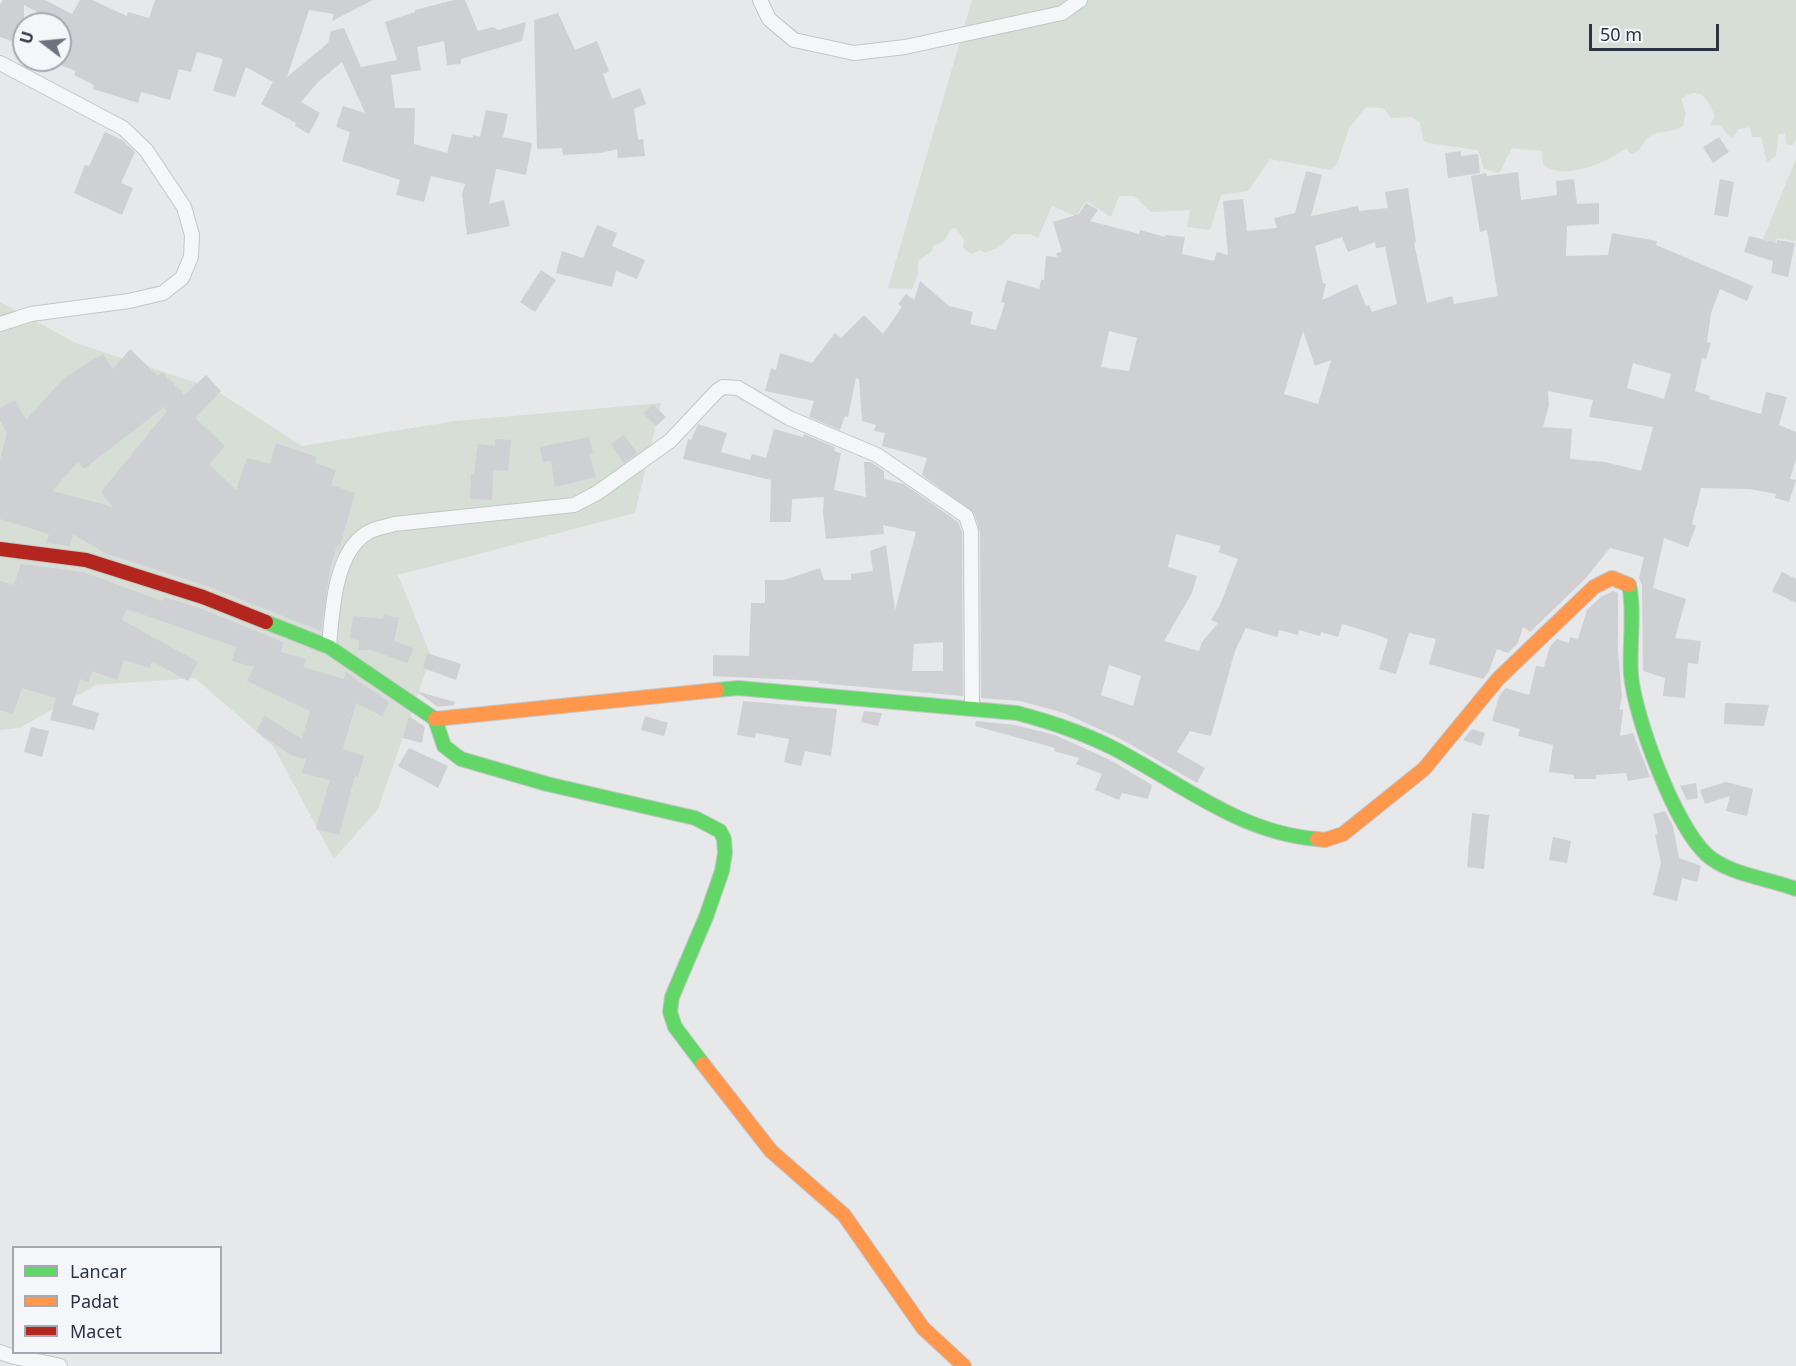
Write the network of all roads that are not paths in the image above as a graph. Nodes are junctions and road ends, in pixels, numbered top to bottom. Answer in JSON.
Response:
{"nodes":[{"id":1,"x":760,"y":0,"type":"edge"},
{"id":2,"x":1080,"y":0,"type":"edge"},
{"id":3,"x":0,"y":63,"type":"edge"},
{"id":4,"x":0,"y":324,"type":"edge"},
{"id":5,"x":0,"y":549,"type":"edge"},
{"id":6,"x":329,"y":647,"type":"junction"},
{"id":7,"x":972,"y":708,"type":"junction"},
{"id":8,"x":435,"y":720,"type":"junction"},
{"id":9,"x":1796,"y":889,"type":"edge"},
{"id":10,"x":0,"y":1352,"type":"edge"},
{"id":11,"x":60,"y":1366,"type":"edge"},
{"id":12,"x":964,"y":1366,"type":"edge"}],
"edges":[{"from":1,"to":2,"type":"street"},
{"from":3,"to":4,"type":"street"},
{"from":5,"to":6,"type":"street"},
{"from":6,"to":7,"type":"street"},
{"from":6,"to":8,"type":"street"},
{"from":7,"to":8,"type":"street"},
{"from":7,"to":9,"type":"street"},
{"from":8,"to":12,"type":"street"},
{"from":10,"to":11,"type":"street"}]}
